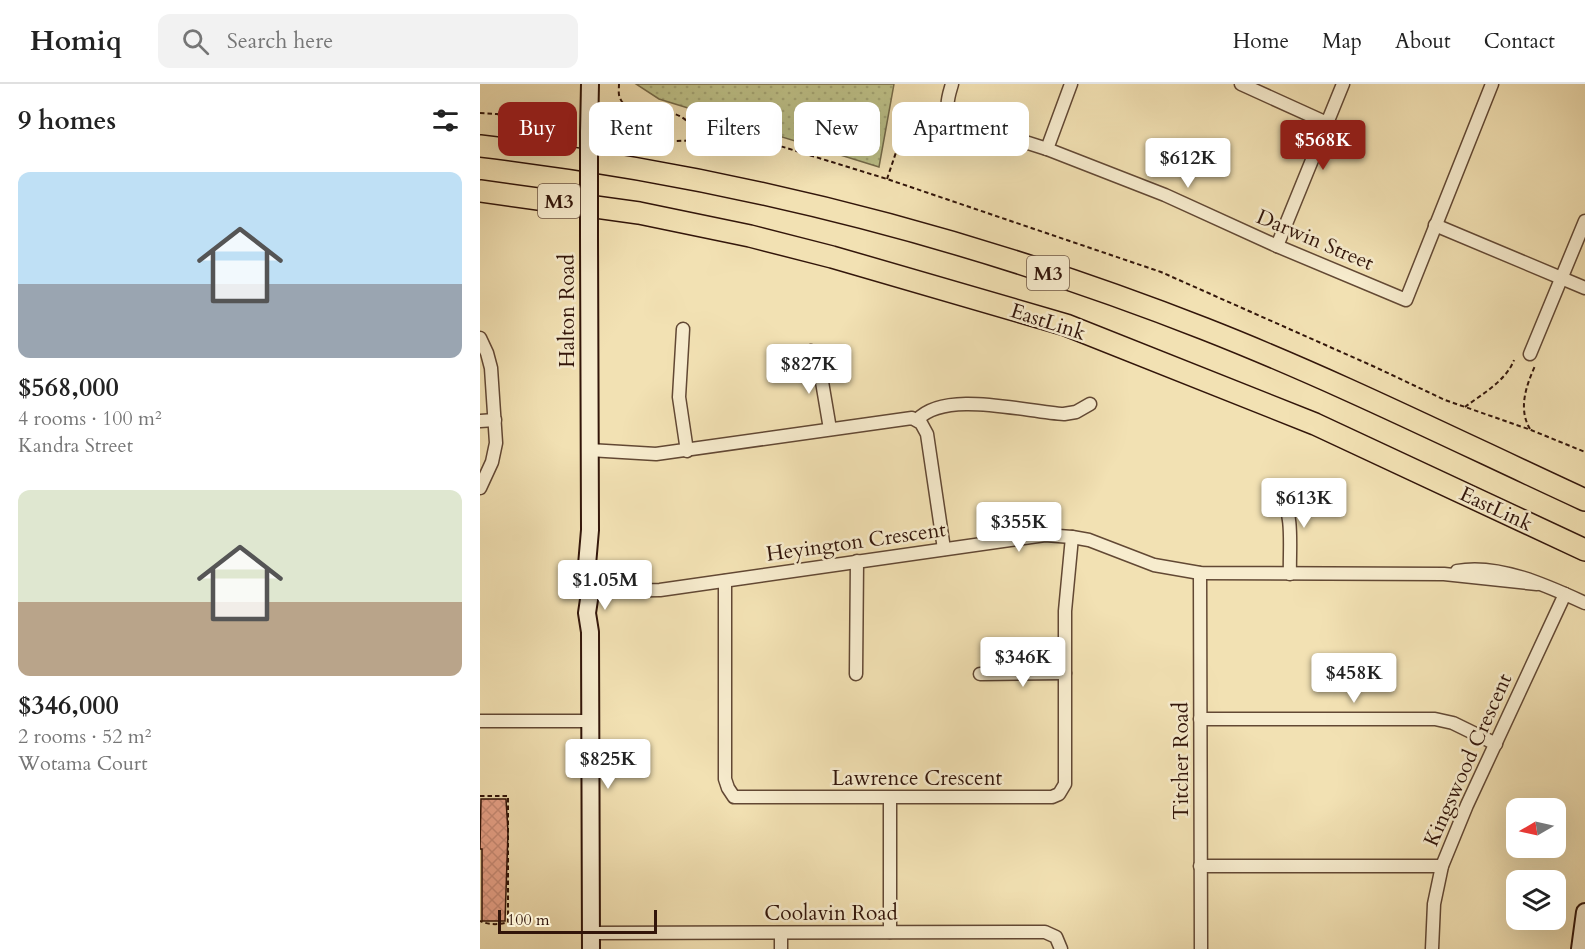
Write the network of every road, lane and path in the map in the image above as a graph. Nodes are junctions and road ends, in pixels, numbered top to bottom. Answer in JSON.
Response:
{"nodes":[{"id":1,"x":590,"y":84,"type":"edge"},
{"id":2,"x":619,"y":84,"type":"edge"},
{"id":3,"x":952,"y":84,"type":"edge"},
{"id":4,"x":1071,"y":84,"type":"edge"},
{"id":5,"x":1241,"y":84,"type":"edge"},
{"id":6,"x":1343,"y":84,"type":"edge"},
{"id":7,"x":1492,"y":84,"type":"edge"},
{"id":8,"x":943,"y":102,"type":"edge"},
{"id":9,"x":480,"y":113,"type":"edge"},
{"id":10,"x":686,"y":120,"type":"edge"},
{"id":11,"x":1327,"y":123,"type":"junction"},
{"id":12,"x":588,"y":137,"type":"junction"},
{"id":13,"x":686,"y":141,"type":"edge"},
{"id":14,"x":1029,"y":143,"type":"edge"},
{"id":15,"x":480,"y":146,"type":"edge"},
{"id":16,"x":782,"y":147,"type":"edge"},
{"id":17,"x":1047,"y":149,"type":"junction"},
{"id":18,"x":895,"y":156,"type":"edge"},
{"id":19,"x":887,"y":179,"type":"junction"},
{"id":20,"x":480,"y":191,"type":"edge"},
{"id":21,"x":1585,"y":221,"type":"edge"},
{"id":22,"x":1435,"y":225,"type":"junction"},
{"id":23,"x":1276,"y":246,"type":"junction"},
{"id":24,"x":1561,"y":278,"type":"junction"},
{"id":25,"x":1585,"y":288,"type":"edge"},
{"id":26,"x":683,"y":329,"type":"dead end"},
{"id":27,"x":480,"y":338,"type":"edge"},
{"id":28,"x":811,"y":351,"type":"dead end"},
{"id":29,"x":1530,"y":354,"type":"dead end"},
{"id":30,"x":1514,"y":360,"type":"dead end"},
{"id":31,"x":1535,"y":366,"type":"dead end"},
{"id":32,"x":1090,"y":404,"type":"dead end"},
{"id":33,"x":1465,"y":407,"type":"junction"},
{"id":34,"x":495,"y":420,"type":"junction"},
{"id":35,"x":917,"y":420,"type":"junction"},
{"id":36,"x":480,"y":421,"type":"edge"},
{"id":37,"x":830,"y":429,"type":"junction"},
{"id":38,"x":1531,"y":430,"type":"junction"},
{"id":39,"x":590,"y":450,"type":"junction"},
{"id":40,"x":687,"y":450,"type":"junction"},
{"id":41,"x":1585,"y":452,"type":"edge"},
{"id":42,"x":480,"y":488,"type":"edge"},
{"id":43,"x":1281,"y":495,"type":"dead end"},
{"id":44,"x":1585,"y":500,"type":"edge"},
{"id":45,"x":1072,"y":537,"type":"junction"},
{"id":46,"x":944,"y":549,"type":"junction"},
{"id":47,"x":1585,"y":550,"type":"edge"},
{"id":48,"x":857,"y":561,"type":"junction"},
{"id":49,"x":1200,"y":573,"type":"junction"},
{"id":50,"x":1290,"y":574,"type":"junction"},
{"id":51,"x":725,"y":581,"type":"junction"},
{"id":52,"x":595,"y":591,"type":"junction"},
{"id":53,"x":1565,"y":594,"type":"junction"},
{"id":54,"x":1585,"y":603,"type":"edge"},
{"id":55,"x":1065,"y":673,"type":"junction"},
{"id":56,"x":856,"y":674,"type":"dead end"},
{"id":57,"x":980,"y":674,"type":"dead end"},
{"id":58,"x":1200,"y":719,"type":"junction"},
{"id":59,"x":480,"y":721,"type":"edge"},
{"id":60,"x":590,"y":721,"type":"junction"},
{"id":61,"x":1496,"y":744,"type":"junction"},
{"id":62,"x":480,"y":796,"type":"edge"},
{"id":63,"x":890,"y":798,"type":"junction"},
{"id":64,"x":1200,"y":866,"type":"junction"},
{"id":65,"x":1442,"y":866,"type":"junction"},
{"id":66,"x":1585,"y":912,"type":"edge"},
{"id":67,"x":480,"y":921,"type":"edge"},
{"id":68,"x":890,"y":932,"type":"junction"},
{"id":69,"x":781,"y":933,"type":"junction"},
{"id":70,"x":591,"y":941,"type":"edge"},
{"id":71,"x":781,"y":949,"type":"edge"},
{"id":72,"x":1061,"y":949,"type":"edge"},
{"id":73,"x":1200,"y":949,"type":"edge"},
{"id":74,"x":1432,"y":949,"type":"edge"},
{"id":75,"x":1580,"y":949,"type":"edge"}],
"edges":[{"from":1,"to":12,"type":"main road","name":"Halton Road"},
{"from":2,"to":10,"type":"path"},
{"from":3,"to":8,"type":"street"},
{"from":4,"to":17,"type":"street"},
{"from":5,"to":11,"type":"street"},
{"from":6,"to":11,"type":"street"},
{"from":7,"to":22,"type":"street"},
{"from":9,"to":12,"type":"path"},
{"from":11,"to":23,"type":"street"},
{"from":12,"to":13,"type":"path"},
{"from":12,"to":39,"type":"main road","name":"Halton Road","bridge":true},
{"from":14,"to":17,"type":"street","name":"Darwin Street"},
{"from":15,"to":44,"type":"highway","number":"M3"},
{"from":16,"to":19,"type":"path"},
{"from":17,"to":23,"type":"street","name":"Darwin Street"},
{"from":18,"to":19,"type":"path"},
{"from":19,"to":33,"type":"path"},
{"from":20,"to":47,"type":"highway","name":"EastLink","number":"M3"},
{"from":21,"to":24,"type":"street"},
{"from":22,"to":23,"type":"street","name":"Darwin Street"},
{"from":22,"to":24,"type":"street"},
{"from":24,"to":25,"type":"street"},
{"from":24,"to":29,"type":"street"},
{"from":26,"to":40,"type":"street"},
{"from":27,"to":34,"type":"street"},
{"from":28,"to":37,"type":"street"},
{"from":30,"to":33,"type":"path"},
{"from":31,"to":38,"type":"path"},
{"from":32,"to":35,"type":"street"},
{"from":33,"to":38,"type":"path"},
{"from":34,"to":36,"type":"street"},
{"from":34,"to":42,"type":"street"},
{"from":35,"to":37,"type":"street"},
{"from":35,"to":46,"type":"street"},
{"from":37,"to":40,"type":"street"},
{"from":38,"to":41,"type":"path"},
{"from":39,"to":40,"type":"street"},
{"from":39,"to":52,"type":"main road","name":"Halton Road"},
{"from":43,"to":50,"type":"street"},
{"from":45,"to":46,"type":"street","name":"Heyington Crescent"},
{"from":45,"to":49,"type":"street","name":"Heyington Crescent"},
{"from":45,"to":55,"type":"street","name":"Lawrence Crescent"},
{"from":46,"to":48,"type":"street","name":"Heyington Crescent"},
{"from":48,"to":51,"type":"street","name":"Heyington Crescent"},
{"from":48,"to":56,"type":"street"},
{"from":49,"to":50,"type":"street","name":"Heyington Crescent"},
{"from":49,"to":58,"type":"street","name":"Titcher Road"},
{"from":50,"to":53,"type":"street","name":"Heyington Crescent"},
{"from":51,"to":52,"type":"street","name":"Heyington Crescent"},
{"from":51,"to":63,"type":"street","name":"Lawrence Crescent"},
{"from":52,"to":60,"type":"main road","name":"Halton Road"},
{"from":53,"to":54,"type":"street","name":"Heyington Crescent"},
{"from":53,"to":61,"type":"street","name":"Kingswood Crescent"},
{"from":55,"to":57,"type":"street"},
{"from":55,"to":63,"type":"street","name":"Lawrence Crescent"},
{"from":58,"to":61,"type":"street"},
{"from":58,"to":64,"type":"street","name":"Titcher Road"},
{"from":59,"to":60,"type":"street"},
{"from":60,"to":70,"type":"main road","name":"Halton Road"},
{"from":61,"to":65,"type":"street","name":"Kingswood Crescent"},
{"from":62,"to":67,"type":"path"},
{"from":63,"to":68,"type":"street"},
{"from":64,"to":65,"type":"street"},
{"from":64,"to":73,"type":"street","name":"Titcher Road"},
{"from":65,"to":74,"type":"street","name":"Kingswood Crescent"},
{"from":66,"to":75,"type":"main road"},
{"from":68,"to":69,"type":"street","name":"Coolavin Road"},
{"from":68,"to":72,"type":"street","name":"Coolavin Road"},
{"from":69,"to":70,"type":"street","name":"Coolavin Road"},
{"from":69,"to":71,"type":"street"}]}
